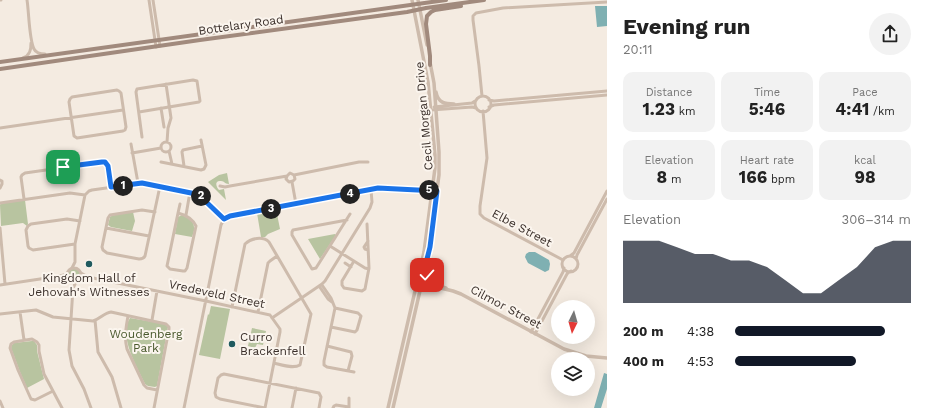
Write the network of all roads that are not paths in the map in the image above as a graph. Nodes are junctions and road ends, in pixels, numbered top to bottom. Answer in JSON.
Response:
{"nodes":[{"id":1,"x":27,"y":0,"type":"edge"},
{"id":2,"x":149,"y":0,"type":"edge"},
{"id":3,"x":153,"y":0,"type":"edge"},
{"id":4,"x":446,"y":0,"type":"edge"},
{"id":5,"x":481,"y":0,"type":"edge"},
{"id":6,"x":484,"y":0,"type":"edge"},
{"id":7,"x":412,"y":2,"type":"edge"},
{"id":8,"x":418,"y":2,"type":"edge"},
{"id":9,"x":607,"y":2,"type":"edge"},
{"id":10,"x":420,"y":10,"type":"junction"},
{"id":11,"x":414,"y":11,"type":"junction"},
{"id":12,"x":32,"y":40,"type":"junction"},
{"id":13,"x":157,"y":40,"type":"junction"},
{"id":14,"x":158,"y":47,"type":"junction"},
{"id":15,"x":52,"y":55,"type":"junction"},
{"id":16,"x":18,"y":60,"type":"junction"},
{"id":17,"x":0,"y":62,"type":"edge"},
{"id":18,"x":430,"y":65,"type":"junction"},
{"id":19,"x":0,"y":69,"type":"edge"},
{"id":20,"x":433,"y":78,"type":"junction"},
{"id":21,"x":166,"y":84,"type":"junction"},
{"id":22,"x":607,"y":91,"type":"edge"},
{"id":23,"x":482,"y":96,"type":"junction"},
{"id":24,"x":607,"y":96,"type":"edge"},
{"id":25,"x":489,"y":100,"type":"junction"},
{"id":26,"x":475,"y":101,"type":"junction"},
{"id":27,"x":454,"y":104,"type":"junction"},
{"id":28,"x":170,"y":107,"type":"junction"},
{"id":29,"x":489,"y":107,"type":"junction"},
{"id":30,"x":161,"y":108,"type":"junction"},
{"id":31,"x":431,"y":108,"type":"junction"},
{"id":32,"x":436,"y":108,"type":"junction"},
{"id":33,"x":476,"y":108,"type":"junction"},
{"id":34,"x":123,"y":110,"type":"junction"},
{"id":35,"x":483,"y":111,"type":"junction"},
{"id":36,"x":139,"y":112,"type":"junction"},
{"id":37,"x":71,"y":118,"type":"junction"},
{"id":38,"x":164,"y":127,"type":"dead end"},
{"id":39,"x":0,"y":128,"type":"edge"},
{"id":40,"x":142,"y":136,"type":"dead end"},
{"id":41,"x":201,"y":140,"type":"dead end"},
{"id":42,"x":167,"y":142,"type":"junction"},
{"id":43,"x":130,"y":144,"type":"dead end"},
{"id":44,"x":202,"y":146,"type":"junction"},
{"id":45,"x":161,"y":148,"type":"junction"},
{"id":46,"x":168,"y":152,"type":"junction"},
{"id":47,"x":132,"y":153,"type":"junction"},
{"id":48,"x":161,"y":162,"type":"dead end"},
{"id":49,"x":368,"y":162,"type":"dead end"},
{"id":50,"x":171,"y":164,"type":"junction"},
{"id":51,"x":184,"y":166,"type":"junction"},
{"id":52,"x":294,"y":175,"type":"junction"},
{"id":53,"x":286,"y":176,"type":"junction"},
{"id":54,"x":0,"y":180,"type":"edge"},
{"id":55,"x":292,"y":182,"type":"junction"},
{"id":56,"x":138,"y":183,"type":"junction"},
{"id":57,"x":160,"y":186,"type":"junction"},
{"id":58,"x":220,"y":186,"type":"dead end"},
{"id":59,"x":111,"y":187,"type":"junction"},
{"id":60,"x":0,"y":188,"type":"edge"},
{"id":61,"x":371,"y":190,"type":"junction"},
{"id":62,"x":432,"y":190,"type":"junction"},
{"id":63,"x":437,"y":191,"type":"junction"},
{"id":64,"x":607,"y":191,"type":"edge"},
{"id":65,"x":190,"y":192,"type":"junction"},
{"id":66,"x":85,"y":195,"type":"junction"},
{"id":67,"x":24,"y":199,"type":"junction"},
{"id":68,"x":607,"y":199,"type":"edge"},
{"id":69,"x":0,"y":203,"type":"edge"},
{"id":70,"x":180,"y":204,"type":"dead end"},
{"id":71,"x":296,"y":204,"type":"junction"},
{"id":72,"x":155,"y":212,"type":"junction"},
{"id":73,"x":178,"y":213,"type":"junction"},
{"id":74,"x":350,"y":214,"type":"dead end"},
{"id":75,"x":186,"y":215,"type":"junction"},
{"id":76,"x":224,"y":219,"type":"junction"},
{"id":77,"x":347,"y":220,"type":"junction"},
{"id":78,"x":80,"y":221,"type":"junction"},
{"id":79,"x":367,"y":224,"type":"dead end"},
{"id":80,"x":0,"y":228,"type":"edge"},
{"id":81,"x":106,"y":228,"type":"junction"},
{"id":82,"x":149,"y":236,"type":"junction"},
{"id":83,"x":76,"y":244,"type":"junction"},
{"id":84,"x":330,"y":246,"type":"junction"},
{"id":85,"x":342,"y":253,"type":"junction"},
{"id":86,"x":277,"y":256,"type":"junction"},
{"id":87,"x":570,"y":256,"type":"junction"},
{"id":88,"x":576,"y":259,"type":"junction"},
{"id":89,"x":563,"y":260,"type":"junction"},
{"id":90,"x":354,"y":261,"type":"junction"},
{"id":91,"x":74,"y":262,"type":"junction"},
{"id":92,"x":345,"y":263,"type":"dead end"},
{"id":93,"x":426,"y":263,"type":"junction"},
{"id":94,"x":351,"y":267,"type":"junction"},
{"id":95,"x":72,"y":268,"type":"junction"},
{"id":96,"x":77,"y":268,"type":"junction"},
{"id":97,"x":564,"y":268,"type":"junction"},
{"id":98,"x":369,"y":269,"type":"junction"},
{"id":99,"x":571,"y":271,"type":"junction"},
{"id":100,"x":82,"y":273,"type":"junction"},
{"id":101,"x":67,"y":274,"type":"junction"},
{"id":102,"x":60,"y":276,"type":"junction"},
{"id":103,"x":88,"y":277,"type":"junction"},
{"id":104,"x":68,"y":278,"type":"junction"},
{"id":105,"x":80,"y":278,"type":"junction"},
{"id":106,"x":71,"y":282,"type":"junction"},
{"id":107,"x":76,"y":282,"type":"junction"},
{"id":108,"x":417,"y":283,"type":"junction"},
{"id":109,"x":0,"y":284,"type":"edge"},
{"id":110,"x":5,"y":284,"type":"junction"},
{"id":111,"x":422,"y":284,"type":"junction"},
{"id":112,"x":320,"y":285,"type":"junction"},
{"id":113,"x":73,"y":288,"type":"junction"},
{"id":114,"x":157,"y":291,"type":"junction"},
{"id":115,"x":453,"y":291,"type":"junction"},
{"id":116,"x":302,"y":297,"type":"junction"},
{"id":117,"x":206,"y":301,"type":"junction"},
{"id":118,"x":232,"y":307,"type":"junction"},
{"id":119,"x":335,"y":308,"type":"junction"},
{"id":120,"x":20,"y":312,"type":"junction"},
{"id":121,"x":258,"y":312,"type":"junction"},
{"id":122,"x":0,"y":314,"type":"edge"},
{"id":123,"x":128,"y":316,"type":"junction"},
{"id":124,"x":272,"y":318,"type":"junction"},
{"id":125,"x":71,"y":319,"type":"junction"},
{"id":126,"x":95,"y":320,"type":"junction"},
{"id":127,"x":152,"y":320,"type":"junction"},
{"id":128,"x":331,"y":327,"type":"junction"},
{"id":129,"x":533,"y":333,"type":"junction"},
{"id":130,"x":24,"y":340,"type":"junction"},
{"id":131,"x":327,"y":346,"type":"junction"},
{"id":132,"x":607,"y":358,"type":"edge"},
{"id":133,"x":274,"y":363,"type":"junction"},
{"id":134,"x":348,"y":371,"type":"junction"},
{"id":135,"x":354,"y":372,"type":"dead end"},
{"id":136,"x":270,"y":383,"type":"junction"},
{"id":137,"x":296,"y":388,"type":"junction"},
{"id":138,"x":157,"y":390,"type":"junction"},
{"id":139,"x":53,"y":391,"type":"junction"},
{"id":140,"x":349,"y":398,"type":"dead end"},
{"id":141,"x":0,"y":401,"type":"edge"},
{"id":142,"x":3,"y":408,"type":"edge"},
{"id":143,"x":62,"y":408,"type":"edge"},
{"id":144,"x":91,"y":408,"type":"edge"},
{"id":145,"x":121,"y":408,"type":"edge"},
{"id":146,"x":154,"y":408,"type":"edge"},
{"id":147,"x":184,"y":408,"type":"edge"},
{"id":148,"x":265,"y":408,"type":"edge"},
{"id":149,"x":292,"y":408,"type":"edge"},
{"id":150,"x":319,"y":408,"type":"edge"},
{"id":151,"x":334,"y":408,"type":"edge"},
{"id":152,"x":349,"y":408,"type":"edge"},
{"id":153,"x":388,"y":408,"type":"edge"},
{"id":154,"x":393,"y":408,"type":"edge"}],
"edges":[{"from":1,"to":12,"type":"street"},
{"from":2,"to":13,"type":"street"},
{"from":3,"to":13,"type":"street"},
{"from":4,"to":8,"type":"main road","name":"Bottelary Road"},
{"from":5,"to":6,"type":"main road","name":"Bottelary Road"},
{"from":5,"to":10,"type":"main road","name":"Bottelary Road"},
{"from":5,"to":18,"type":"main road"},
{"from":7,"to":8,"type":"main road","name":"Bottelary Road"},
{"from":7,"to":11,"type":"street","name":"Cecil Morgan Drive"},
{"from":7,"to":13,"type":"main road","name":"Bottelary Road"},
{"from":8,"to":10,"type":"street","name":"Cecil Morgan Drive"},
{"from":9,"to":23,"type":"street"},
{"from":10,"to":11,"type":"main road","name":"Bottelary Road"},
{"from":10,"to":18,"type":"street","name":"Cecil Morgan Drive"},
{"from":11,"to":14,"type":"main road","name":"Bottelary Road"},
{"from":11,"to":31,"type":"street","name":"Cecil Morgan Drive"},
{"from":12,"to":15,"type":"street"},
{"from":12,"to":16,"type":"street"},
{"from":13,"to":14,"type":"street"},
{"from":13,"to":15,"type":"main road","name":"Bottelary Road"},
{"from":14,"to":19,"type":"main road","name":"Bottelary Road"},
{"from":15,"to":16,"type":"main road","name":"Bottelary Road"},
{"from":16,"to":17,"type":"main road","name":"Bottelary Road"},
{"from":18,"to":20,"type":"street","name":"Cecil Morgan Drive"},
{"from":20,"to":27,"type":"street"},
{"from":20,"to":32,"type":"street","name":"Cecil Morgan Drive"},
{"from":21,"to":28,"type":"street"},
{"from":21,"to":28,"type":"street"},
{"from":21,"to":36,"type":"street"},
{"from":22,"to":25,"type":"street"},
{"from":23,"to":25,"type":"street"},
{"from":23,"to":26,"type":"street"},
{"from":24,"to":29,"type":"street"},
{"from":25,"to":29,"type":"street"},
{"from":26,"to":27,"type":"street"},
{"from":26,"to":33,"type":"street"},
{"from":27,"to":32,"type":"street"},
{"from":28,"to":30,"type":"street"},
{"from":28,"to":42,"type":"street"},
{"from":29,"to":35,"type":"street"},
{"from":30,"to":36,"type":"street"},
{"from":30,"to":38,"type":"street"},
{"from":31,"to":32,"type":"street"},
{"from":31,"to":62,"type":"street","name":"Cecil Morgan Drive"},
{"from":32,"to":33,"type":"street"},
{"from":32,"to":63,"type":"street","name":"Cecil Morgan Drive"},
{"from":33,"to":35,"type":"street"},
{"from":34,"to":37,"type":"street"},
{"from":34,"to":37,"type":"street"},
{"from":34,"to":37,"type":"street"},
{"from":35,"to":89,"type":"street","name":"Elbe Street"},
{"from":36,"to":40,"type":"street"},
{"from":37,"to":39,"type":"street"},
{"from":41,"to":44,"type":"street"},
{"from":42,"to":45,"type":"street"},
{"from":42,"to":46,"type":"street"},
{"from":43,"to":47,"type":"street"},
{"from":44,"to":51,"type":"street"},
{"from":44,"to":51,"type":"street"},
{"from":45,"to":46,"type":"street"},
{"from":45,"to":47,"type":"street"},
{"from":46,"to":50,"type":"street"},
{"from":47,"to":56,"type":"street"},
{"from":48,"to":50,"type":"street"},
{"from":49,"to":52,"type":"street"},
{"from":50,"to":51,"type":"street"},
{"from":52,"to":53,"type":"street"},
{"from":52,"to":55,"type":"street"},
{"from":53,"to":55,"type":"street"},
{"from":53,"to":58,"type":"street"},
{"from":54,"to":60,"type":"street"},
{"from":55,"to":71,"type":"street"},
{"from":56,"to":57,"type":"street"},
{"from":56,"to":59,"type":"street"},
{"from":57,"to":65,"type":"street"},
{"from":57,"to":72,"type":"street"},
{"from":59,"to":66,"type":"street"},
{"from":59,"to":67,"type":"street"},
{"from":61,"to":62,"type":"street"},
{"from":61,"to":71,"type":"street"},
{"from":61,"to":85,"type":"street"},
{"from":62,"to":63,"type":"street"},
{"from":62,"to":108,"type":"street","name":"Cecil Morgan Drive"},
{"from":63,"to":93,"type":"street","name":"Cecil Morgan Drive"},
{"from":64,"to":87,"type":"street"},
{"from":65,"to":75,"type":"street"},
{"from":65,"to":76,"type":"street"},
{"from":66,"to":67,"type":"street"},
{"from":66,"to":78,"type":"street"},
{"from":67,"to":69,"type":"street"},
{"from":68,"to":88,"type":"street"},
{"from":70,"to":73,"type":"street"},
{"from":71,"to":76,"type":"street"},
{"from":72,"to":81,"type":"street"},
{"from":72,"to":82,"type":"street"},
{"from":73,"to":75,"type":"street"},
{"from":73,"to":75,"type":"street"},
{"from":74,"to":77,"type":"street"},
{"from":76,"to":117,"type":"street"},
{"from":77,"to":84,"type":"street"},
{"from":77,"to":84,"type":"street"},
{"from":78,"to":83,"type":"street"},
{"from":78,"to":83,"type":"street"},
{"from":79,"to":98,"type":"street"},
{"from":80,"to":110,"type":"street"},
{"from":81,"to":82,"type":"street"},
{"from":81,"to":82,"type":"street"},
{"from":83,"to":91,"type":"street"},
{"from":84,"to":85,"type":"street"},
{"from":85,"to":90,"type":"street"},
{"from":85,"to":112,"type":"street"},
{"from":86,"to":116,"type":"street"},
{"from":86,"to":118,"type":"street"},
{"from":86,"to":121,"type":"street"},
{"from":87,"to":88,"type":"street"},
{"from":87,"to":89,"type":"street"},
{"from":88,"to":99,"type":"street"},
{"from":89,"to":97,"type":"street"},
{"from":90,"to":94,"type":"street"},
{"from":90,"to":98,"type":"street"},
{"from":91,"to":95,"type":"street"},
{"from":91,"to":96,"type":"street"},
{"from":92,"to":94,"type":"street"},
{"from":93,"to":111,"type":"street","name":"Cecil Morgan Drive"},
{"from":93,"to":115,"type":"street"},
{"from":94,"to":98,"type":"street"},
{"from":95,"to":96,"type":"street"},
{"from":95,"to":101,"type":"street"},
{"from":96,"to":100,"type":"street"},
{"from":97,"to":99,"type":"street"},
{"from":97,"to":129,"type":"street"},
{"from":99,"to":129,"type":"street"},
{"from":100,"to":103,"type":"street","name":"Vredeveld Street"},
{"from":100,"to":105,"type":"street"},
{"from":101,"to":102,"type":"street"},
{"from":101,"to":104,"type":"street"},
{"from":102,"to":104,"type":"street"},
{"from":102,"to":110,"type":"street"},
{"from":103,"to":105,"type":"street","name":"Vredeveld Street"},
{"from":103,"to":114,"type":"street","name":"Vredeveld Street"},
{"from":104,"to":106,"type":"street"},
{"from":105,"to":107,"type":"street"},
{"from":106,"to":107,"type":"street"},
{"from":106,"to":113,"type":"street"},
{"from":107,"to":113,"type":"street"},
{"from":108,"to":111,"type":"street","name":"Cilmor Street"},
{"from":108,"to":153,"type":"street","name":"Cecil Morgan Drive"},
{"from":109,"to":110,"type":"street"},
{"from":111,"to":115,"type":"street","name":"Cilmor Street"},
{"from":111,"to":154,"type":"street","name":"Cecil Morgan Drive"},
{"from":112,"to":116,"type":"street"},
{"from":112,"to":119,"type":"street"},
{"from":113,"to":125,"type":"street"},
{"from":114,"to":117,"type":"street","name":"Vredeveld Street"},
{"from":114,"to":127,"type":"street"},
{"from":115,"to":129,"type":"street","name":"Cilmor Street"},
{"from":116,"to":124,"type":"street"},
{"from":116,"to":133,"type":"street"},
{"from":117,"to":118,"type":"street","name":"Vredeveld Street"},
{"from":117,"to":147,"type":"street"},
{"from":118,"to":121,"type":"street","name":"Vredeveld Street"},
{"from":119,"to":128,"type":"street"},
{"from":119,"to":128,"type":"street"},
{"from":120,"to":122,"type":"street"},
{"from":120,"to":125,"type":"street"},
{"from":120,"to":130,"type":"street"},
{"from":121,"to":124,"type":"street","name":"Vredeveld Street"},
{"from":123,"to":126,"type":"street"},
{"from":123,"to":127,"type":"street"},
{"from":123,"to":138,"type":"street"},
{"from":124,"to":133,"type":"street","name":"Vredeveld Street"},
{"from":125,"to":126,"type":"street"},
{"from":125,"to":144,"type":"street"},
{"from":126,"to":145,"type":"street"},
{"from":127,"to":138,"type":"street"},
{"from":128,"to":131,"type":"street"},
{"from":129,"to":132,"type":"street","name":"Cilmor Street"},
{"from":130,"to":139,"type":"street"},
{"from":130,"to":139,"type":"street"},
{"from":131,"to":134,"type":"street"},
{"from":131,"to":134,"type":"street"},
{"from":133,"to":136,"type":"street","name":"Vredeveld Street"},
{"from":134,"to":135,"type":"street"},
{"from":136,"to":137,"type":"street"},
{"from":136,"to":148,"type":"street","name":"Vredeveld Street"},
{"from":136,"to":148,"type":"street"},
{"from":137,"to":149,"type":"street"},
{"from":137,"to":150,"type":"street"},
{"from":138,"to":146,"type":"street"},
{"from":139,"to":143,"type":"street"},
{"from":140,"to":152,"type":"street"},
{"from":141,"to":142,"type":"street"},
{"from":151,"to":152,"type":"street"}]}
